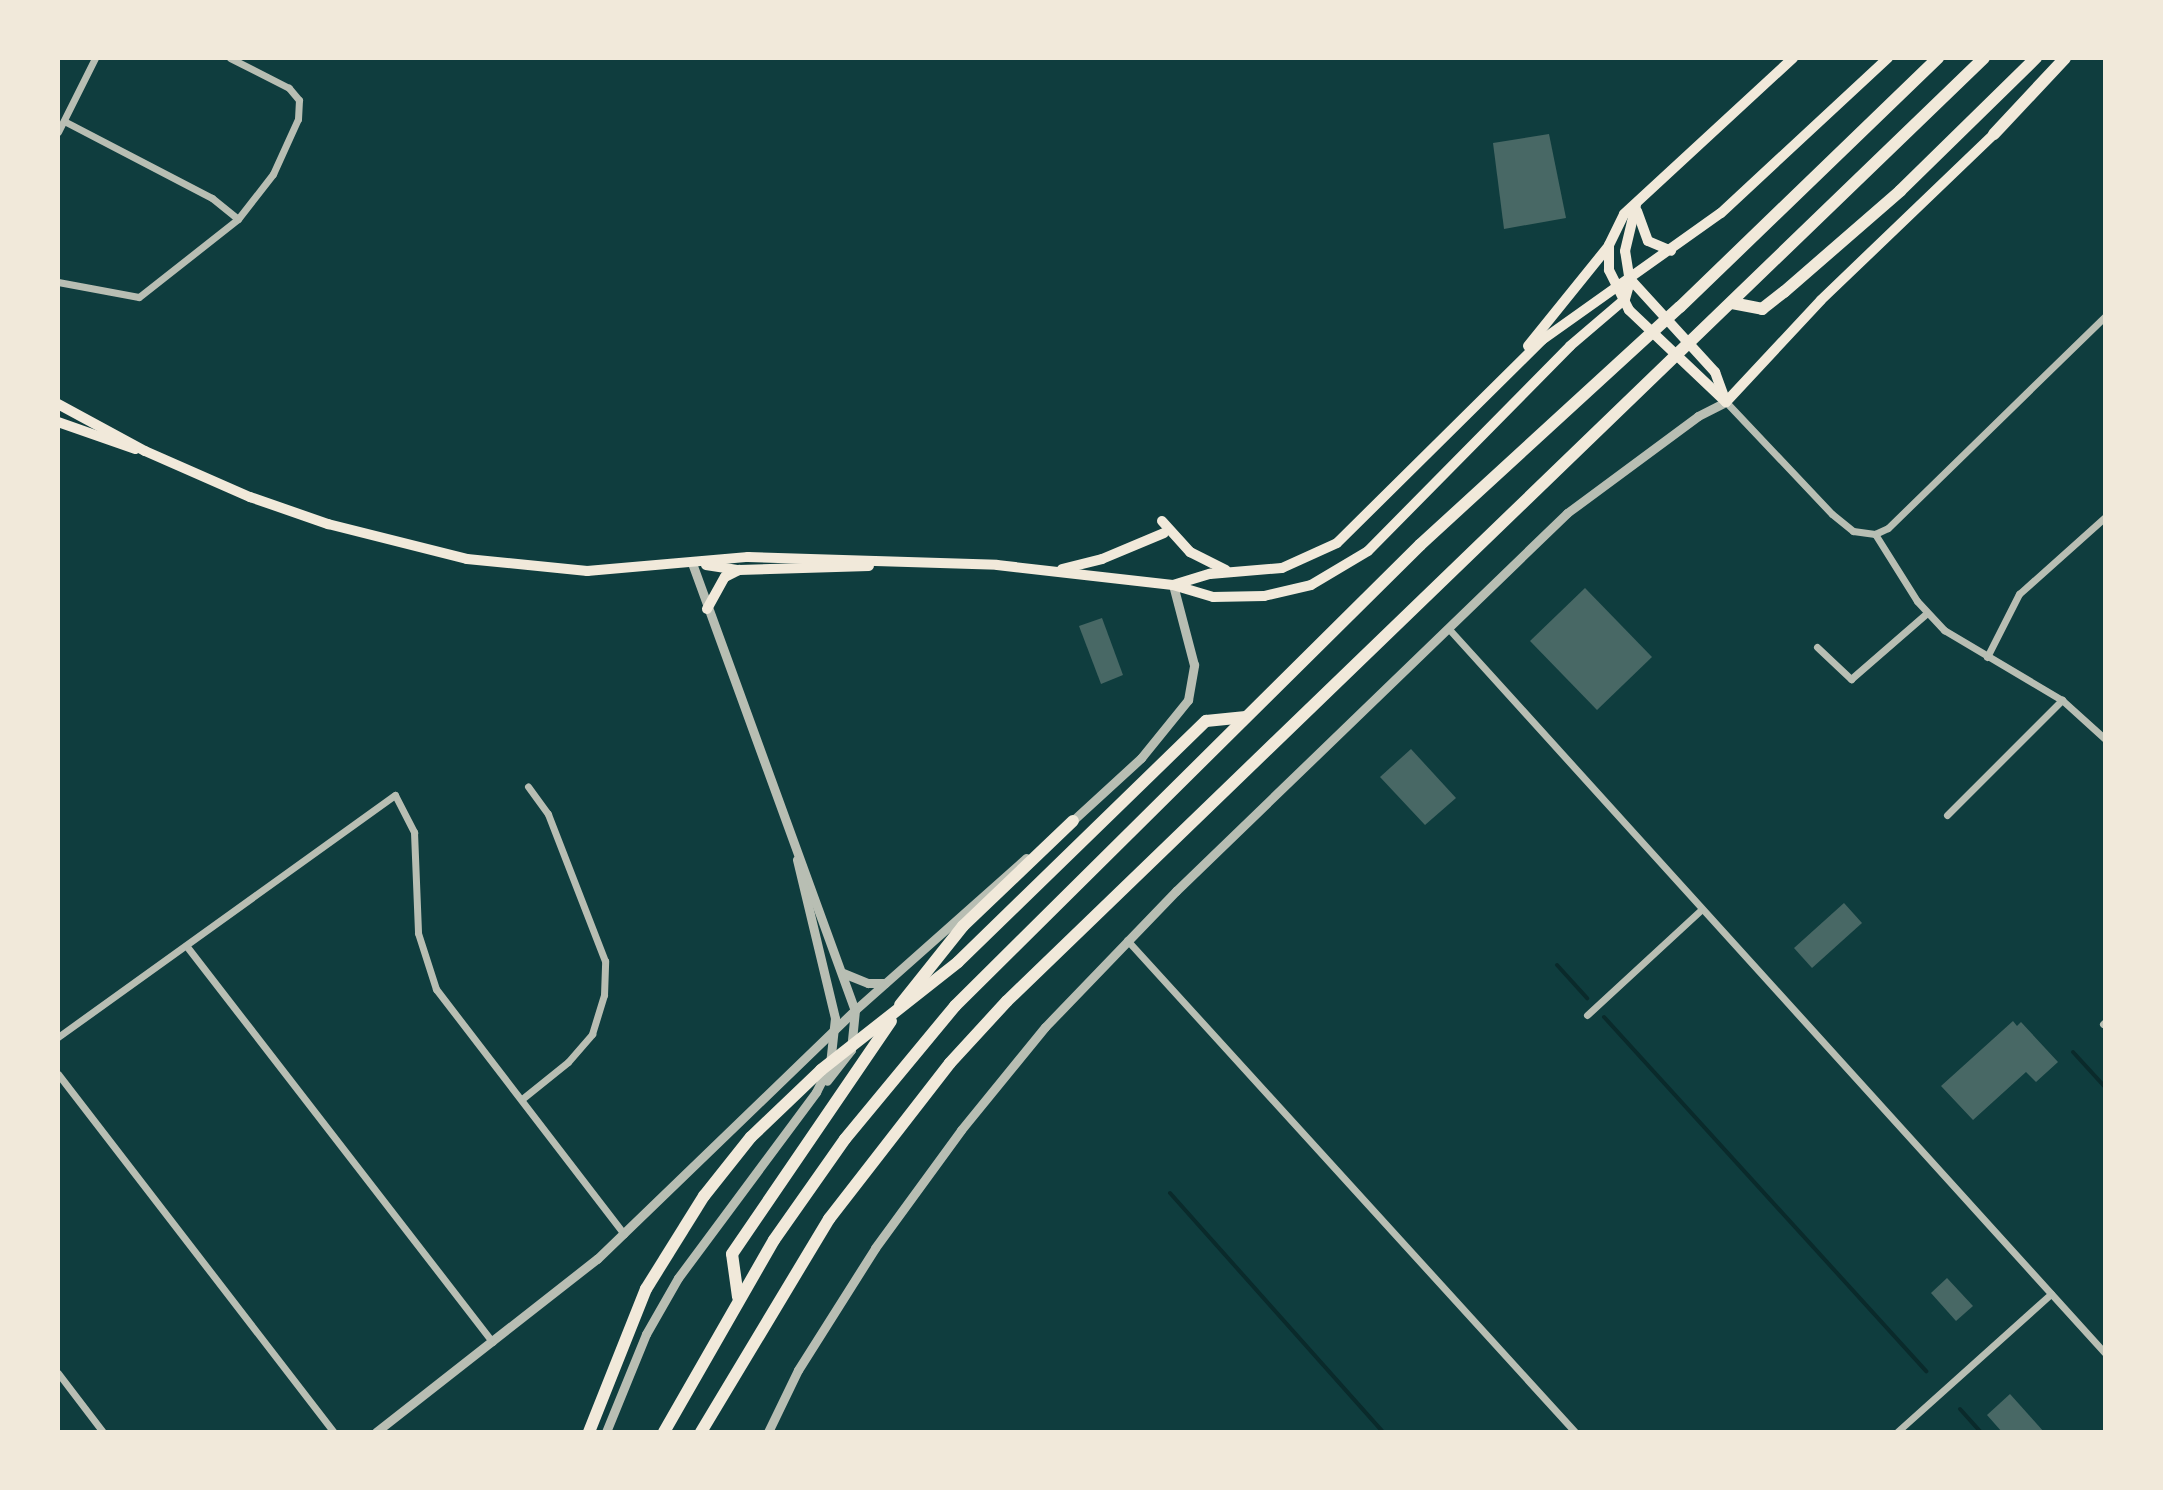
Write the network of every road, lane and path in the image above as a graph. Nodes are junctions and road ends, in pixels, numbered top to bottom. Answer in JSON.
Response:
{"nodes":[{"id":1,"x":95,"y":58,"type":"edge"},
{"id":2,"x":230,"y":58,"type":"edge"},
{"id":3,"x":1793,"y":58,"type":"edge"},
{"id":4,"x":1888,"y":58,"type":"edge"},
{"id":5,"x":1938,"y":58,"type":"edge"},
{"id":6,"x":1984,"y":58,"type":"edge"},
{"id":7,"x":2036,"y":58,"type":"edge"},
{"id":8,"x":2065,"y":58,"type":"edge"},
{"id":9,"x":64,"y":121,"type":"junction"},
{"id":10,"x":58,"y":132,"type":"edge"},
{"id":11,"x":1994,"y":134,"type":"joint"},
{"id":12,"x":1636,"y":205,"type":"junction"},
{"id":13,"x":238,"y":219,"type":"junction"},
{"id":14,"x":1609,"y":245,"type":"junction"},
{"id":15,"x":1671,"y":251,"type":"junction"},
{"id":16,"x":1630,"y":278,"type":"junction"},
{"id":17,"x":58,"y":282,"type":"edge"},
{"id":18,"x":1614,"y":282,"type":"junction"},
{"id":19,"x":1623,"y":301,"type":"junction"},
{"id":20,"x":1732,"y":303,"type":"junction"},
{"id":21,"x":2105,"y":316,"type":"edge"},
{"id":22,"x":1513,"y":367,"type":"junction"},
{"id":23,"x":1726,"y":402,"type":"junction"},
{"id":24,"x":58,"y":404,"type":"edge"},
{"id":25,"x":58,"y":422,"type":"edge"},
{"id":26,"x":145,"y":451,"type":"junction"},
{"id":27,"x":2105,"y":517,"type":"edge"},
{"id":28,"x":1875,"y":534,"type":"junction"},
{"id":29,"x":921,"y":562,"type":"junction"},
{"id":30,"x":692,"y":563,"type":"junction"},
{"id":31,"x":739,"y":570,"type":"junction"},
{"id":32,"x":1052,"y":571,"type":"junction"},
{"id":33,"x":1234,"y":573,"type":"junction"},
{"id":34,"x":1173,"y":585,"type":"junction"},
{"id":35,"x":707,"y":609,"type":"junction"},
{"id":36,"x":1927,"y":613,"type":"junction"},
{"id":37,"x":1448,"y":628,"type":"junction"},
{"id":38,"x":1817,"y":647,"type":"dead end"},
{"id":39,"x":1987,"y":657,"type":"junction"},
{"id":40,"x":2062,"y":700,"type":"junction"},
{"id":41,"x":1246,"y":717,"type":"junction"},
{"id":42,"x":2105,"y":739,"type":"edge"},
{"id":43,"x":528,"y":786,"type":"dead end"},
{"id":44,"x":1947,"y":815,"type":"dead end"},
{"id":45,"x":1073,"y":821,"type":"junction"},
{"id":46,"x":797,"y":860,"type":"junction"},
{"id":47,"x":1702,"y":909,"type":"junction"},
{"id":48,"x":1127,"y":940,"type":"junction"},
{"id":49,"x":188,"y":948,"type":"junction"},
{"id":50,"x":843,"y":973,"type":"junction"},
{"id":51,"x":888,"y":982,"type":"junction"},
{"id":52,"x":855,"y":1010,"type":"junction"},
{"id":53,"x":1587,"y":1015,"type":"dead end"},
{"id":54,"x":836,"y":1029,"type":"junction"},
{"id":55,"x":58,"y":1037,"type":"edge"},
{"id":56,"x":58,"y":1074,"type":"edge"},
{"id":57,"x":816,"y":1092,"type":"junction"},
{"id":58,"x":522,"y":1099,"type":"junction"},
{"id":59,"x":624,"y":1234,"type":"junction"},
{"id":60,"x":2051,"y":1294,"type":"junction"},
{"id":61,"x":738,"y":1297,"type":"junction"},
{"id":62,"x":493,"y":1342,"type":"junction"},
{"id":63,"x":2105,"y":1353,"type":"edge"},
{"id":64,"x":58,"y":1373,"type":"edge"},
{"id":65,"x":103,"y":1432,"type":"edge"},
{"id":66,"x":334,"y":1432,"type":"edge"},
{"id":67,"x":376,"y":1432,"type":"edge"},
{"id":68,"x":589,"y":1432,"type":"edge"},
{"id":69,"x":606,"y":1432,"type":"edge"},
{"id":70,"x":664,"y":1432,"type":"edge"},
{"id":71,"x":701,"y":1432,"type":"edge"},
{"id":72,"x":768,"y":1432,"type":"edge"},
{"id":73,"x":1575,"y":1432,"type":"edge"},
{"id":74,"x":1897,"y":1432,"type":"edge"}],
"edges":[{"from":1,"to":9,"type":"street"},
{"from":2,"to":13,"type":"street"},
{"from":3,"to":12,"type":"main road"},
{"from":4,"to":15,"type":"main road"},
{"from":5,"to":41,"type":"highway"},
{"from":6,"to":20,"type":"highway"},
{"from":7,"to":20,"type":"highway"},
{"from":8,"to":11,"type":"highway"},
{"from":9,"to":10,"type":"street"},
{"from":9,"to":13,"type":"street"},
{"from":11,"to":23,"type":"main road"},
{"from":12,"to":14,"type":"main road"},
{"from":12,"to":15,"type":"main road"},
{"from":12,"to":16,"type":"main road"},
{"from":13,"to":17,"type":"street"},
{"from":14,"to":18,"type":"main road"},
{"from":14,"to":22,"type":"main road"},
{"from":15,"to":16,"type":"main road"},
{"from":16,"to":18,"type":"main road"},
{"from":16,"to":19,"type":"main road"},
{"from":16,"to":23,"type":"main road"},
{"from":18,"to":19,"type":"main road"},
{"from":18,"to":22,"type":"main road"},
{"from":19,"to":23,"type":"main road"},
{"from":19,"to":34,"type":"main road"},
{"from":20,"to":71,"type":"highway"},
{"from":21,"to":28,"type":"street"},
{"from":22,"to":33,"type":"main road"},
{"from":23,"to":28,"type":"street"},
{"from":23,"to":37,"type":"street"},
{"from":24,"to":26,"type":"main road"},
{"from":25,"to":26,"type":"main road"},
{"from":26,"to":30,"type":"main road"},
{"from":27,"to":39,"type":"street"},
{"from":28,"to":36,"type":"street"},
{"from":29,"to":30,"type":"main road"},
{"from":29,"to":31,"type":"main road"},
{"from":29,"to":32,"type":"main road"},
{"from":30,"to":31,"type":"main road"},
{"from":30,"to":35,"type":"street"},
{"from":31,"to":35,"type":"main road"},
{"from":32,"to":33,"type":"main road"},
{"from":32,"to":34,"type":"main road"},
{"from":33,"to":34,"type":"main road"},
{"from":34,"to":45,"type":"street"},
{"from":35,"to":46,"type":"street"},
{"from":36,"to":38,"type":"street"},
{"from":36,"to":39,"type":"street"},
{"from":37,"to":47,"type":"street"},
{"from":37,"to":48,"type":"street"},
{"from":39,"to":40,"type":"street"},
{"from":40,"to":42,"type":"street"},
{"from":40,"to":44,"type":"street"},
{"from":41,"to":61,"type":"highway"},
{"from":41,"to":68,"type":"highway"},
{"from":43,"to":58,"type":"street"},
{"from":45,"to":51,"type":"street"},
{"from":45,"to":61,"type":"highway"},
{"from":46,"to":50,"type":"street"},
{"from":46,"to":54,"type":"street"},
{"from":47,"to":53,"type":"street"},
{"from":47,"to":60,"type":"street"},
{"from":48,"to":72,"type":"street"},
{"from":48,"to":73,"type":"street"},
{"from":49,"to":55,"type":"street"},
{"from":49,"to":58,"type":"street"},
{"from":49,"to":62,"type":"street"},
{"from":50,"to":51,"type":"street"},
{"from":50,"to":52,"type":"street"},
{"from":51,"to":52,"type":"street"},
{"from":52,"to":54,"type":"street"},
{"from":52,"to":57,"type":"street"},
{"from":54,"to":57,"type":"street"},
{"from":54,"to":59,"type":"street"},
{"from":56,"to":66,"type":"street"},
{"from":57,"to":69,"type":"street"},
{"from":58,"to":59,"type":"street"},
{"from":59,"to":62,"type":"street"},
{"from":60,"to":63,"type":"street"},
{"from":60,"to":74,"type":"street"},
{"from":61,"to":70,"type":"highway"},
{"from":62,"to":67,"type":"street"},
{"from":64,"to":65,"type":"street"}]}
